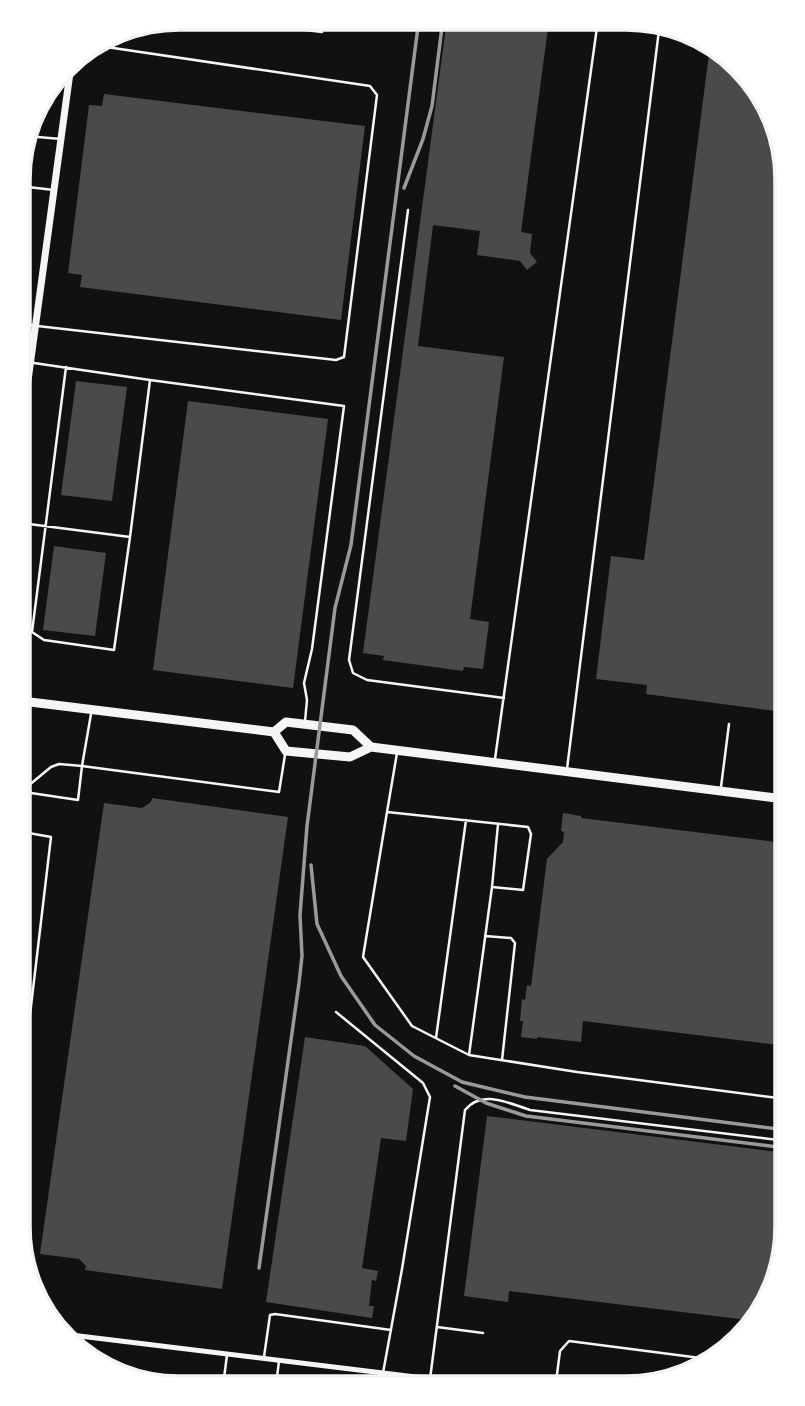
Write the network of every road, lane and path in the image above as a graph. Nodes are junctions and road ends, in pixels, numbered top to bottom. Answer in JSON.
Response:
{"nodes":[{"id":1,"x":306,"y":30,"type":"edge"},
{"id":2,"x":597,"y":30,"type":"edge"},
{"id":3,"x":322,"y":32,"type":"dead end"},
{"id":4,"x":659,"y":34,"type":"edge"},
{"id":5,"x":109,"y":47,"type":"edge"},
{"id":6,"x":69,"y":79,"type":"edge"},
{"id":7,"x":36,"y":137,"type":"edge"},
{"id":8,"x":61,"y":139,"type":"junction"},
{"id":9,"x":30,"y":187,"type":"edge"},
{"id":10,"x":54,"y":190,"type":"junction"},
{"id":11,"x":408,"y":211,"type":"dead end"},
{"id":12,"x":30,"y":325,"type":"edge"},
{"id":13,"x":35,"y":326,"type":"junction"},
{"id":14,"x":30,"y":362,"type":"joint"},
{"id":15,"x":66,"y":367,"type":"junction"},
{"id":16,"x":150,"y":380,"type":"junction"},
{"id":17,"x":30,"y":524,"type":"edge"},
{"id":18,"x":46,"y":526,"type":"junction"},
{"id":19,"x":130,"y":537,"type":"junction"},
{"id":20,"x":504,"y":698,"type":"junction"},
{"id":21,"x":30,"y":702,"type":"edge"},
{"id":22,"x":91,"y":710,"type":"junction"},
{"id":23,"x":305,"y":724,"type":"junction"},
{"id":24,"x":729,"y":724,"type":"dead end"},
{"id":25,"x":274,"y":732,"type":"junction"},
{"id":26,"x":371,"y":747,"type":"junction"},
{"id":27,"x":397,"y":750,"type":"junction"},
{"id":28,"x":286,"y":751,"type":"junction"},
{"id":29,"x":495,"y":762,"type":"junction"},
{"id":30,"x":82,"y":766,"type":"junction"},
{"id":31,"x":566,"y":771,"type":"junction"},
{"id":32,"x":30,"y":785,"type":"edge"},
{"id":33,"x":30,"y":790,"type":"edge"},
{"id":34,"x":720,"y":791,"type":"junction"},
{"id":35,"x":775,"y":798,"type":"edge"},
{"id":36,"x":387,"y":812,"type":"junction"},
{"id":37,"x":466,"y":820,"type":"junction"},
{"id":38,"x":498,"y":823,"type":"junction"},
{"id":39,"x":30,"y":833,"type":"edge"},
{"id":40,"x":492,"y":887,"type":"junction"},
{"id":41,"x":485,"y":936,"type":"junction"},
{"id":42,"x":30,"y":1000,"type":"edge"},
{"id":43,"x":336,"y":1012,"type":"dead end"},
{"id":44,"x":436,"y":1038,"type":"junction"},
{"id":45,"x":469,"y":1055,"type":"junction"},
{"id":46,"x":502,"y":1060,"type":"junction"},
{"id":47,"x":775,"y":1097,"type":"edge"},
{"id":48,"x":775,"y":1141,"type":"edge"},
{"id":49,"x":437,"y":1327,"type":"junction"},
{"id":50,"x":391,"y":1330,"type":"junction"},
{"id":51,"x":483,"y":1334,"type":"dead end"},
{"id":52,"x":78,"y":1336,"type":"edge"},
{"id":53,"x":227,"y":1354,"type":"junction"},
{"id":54,"x":264,"y":1358,"type":"junction"},
{"id":55,"x":698,"y":1358,"type":"edge"},
{"id":56,"x":279,"y":1360,"type":"junction"},
{"id":57,"x":383,"y":1373,"type":"junction"},
{"id":58,"x":224,"y":1376,"type":"edge"},
{"id":59,"x":277,"y":1376,"type":"edge"},
{"id":60,"x":406,"y":1376,"type":"edge"},
{"id":61,"x":430,"y":1376,"type":"edge"},
{"id":62,"x":557,"y":1376,"type":"edge"}],
"edges":[{"from":1,"to":3,"type":"lane"},
{"from":2,"to":20,"type":"lane"},
{"from":4,"to":31,"type":"lane"},
{"from":5,"to":13,"type":"lane"},
{"from":6,"to":8,"type":"street"},
{"from":7,"to":8,"type":"lane"},
{"from":8,"to":10,"type":"street"},
{"from":9,"to":10,"type":"lane"},
{"from":10,"to":13,"type":"street"},
{"from":11,"to":20,"type":"lane"},
{"from":12,"to":13,"type":"lane"},
{"from":13,"to":14,"type":"street"},
{"from":14,"to":15,"type":"lane"},
{"from":15,"to":16,"type":"lane"},
{"from":15,"to":18,"type":"lane"},
{"from":16,"to":19,"type":"lane"},
{"from":16,"to":23,"type":"lane"},
{"from":17,"to":18,"type":"lane"},
{"from":18,"to":19,"type":"lane"},
{"from":18,"to":19,"type":"lane"},
{"from":20,"to":29,"type":"lane"},
{"from":21,"to":22,"type":"main road"},
{"from":22,"to":25,"type":"main road"},
{"from":22,"to":30,"type":"lane"},
{"from":23,"to":25,"type":"main road"},
{"from":23,"to":26,"type":"main road"},
{"from":24,"to":34,"type":"lane"},
{"from":25,"to":28,"type":"main road"},
{"from":26,"to":27,"type":"main road"},
{"from":26,"to":28,"type":"main road"},
{"from":27,"to":29,"type":"main road"},
{"from":27,"to":36,"type":"lane"},
{"from":28,"to":30,"type":"lane"},
{"from":29,"to":31,"type":"main road"},
{"from":30,"to":32,"type":"lane"},
{"from":30,"to":33,"type":"lane"},
{"from":31,"to":34,"type":"main road"},
{"from":34,"to":35,"type":"main road"},
{"from":36,"to":37,"type":"lane"},
{"from":36,"to":44,"type":"lane"},
{"from":37,"to":38,"type":"lane"},
{"from":37,"to":44,"type":"lane"},
{"from":38,"to":40,"type":"lane"},
{"from":38,"to":40,"type":"lane"},
{"from":39,"to":42,"type":"lane"},
{"from":40,"to":41,"type":"lane"},
{"from":41,"to":45,"type":"lane"},
{"from":41,"to":46,"type":"lane"},
{"from":43,"to":50,"type":"lane"},
{"from":44,"to":45,"type":"lane"},
{"from":45,"to":46,"type":"lane"},
{"from":46,"to":47,"type":"lane"},
{"from":48,"to":49,"type":"lane"},
{"from":49,"to":51,"type":"lane"},
{"from":49,"to":61,"type":"lane"},
{"from":50,"to":54,"type":"lane"},
{"from":50,"to":57,"type":"lane"},
{"from":52,"to":53,"type":"street"},
{"from":53,"to":54,"type":"street"},
{"from":53,"to":58,"type":"lane"},
{"from":54,"to":56,"type":"street"},
{"from":55,"to":62,"type":"lane"},
{"from":56,"to":57,"type":"street"},
{"from":56,"to":59,"type":"lane"},
{"from":57,"to":60,"type":"street"}]}
